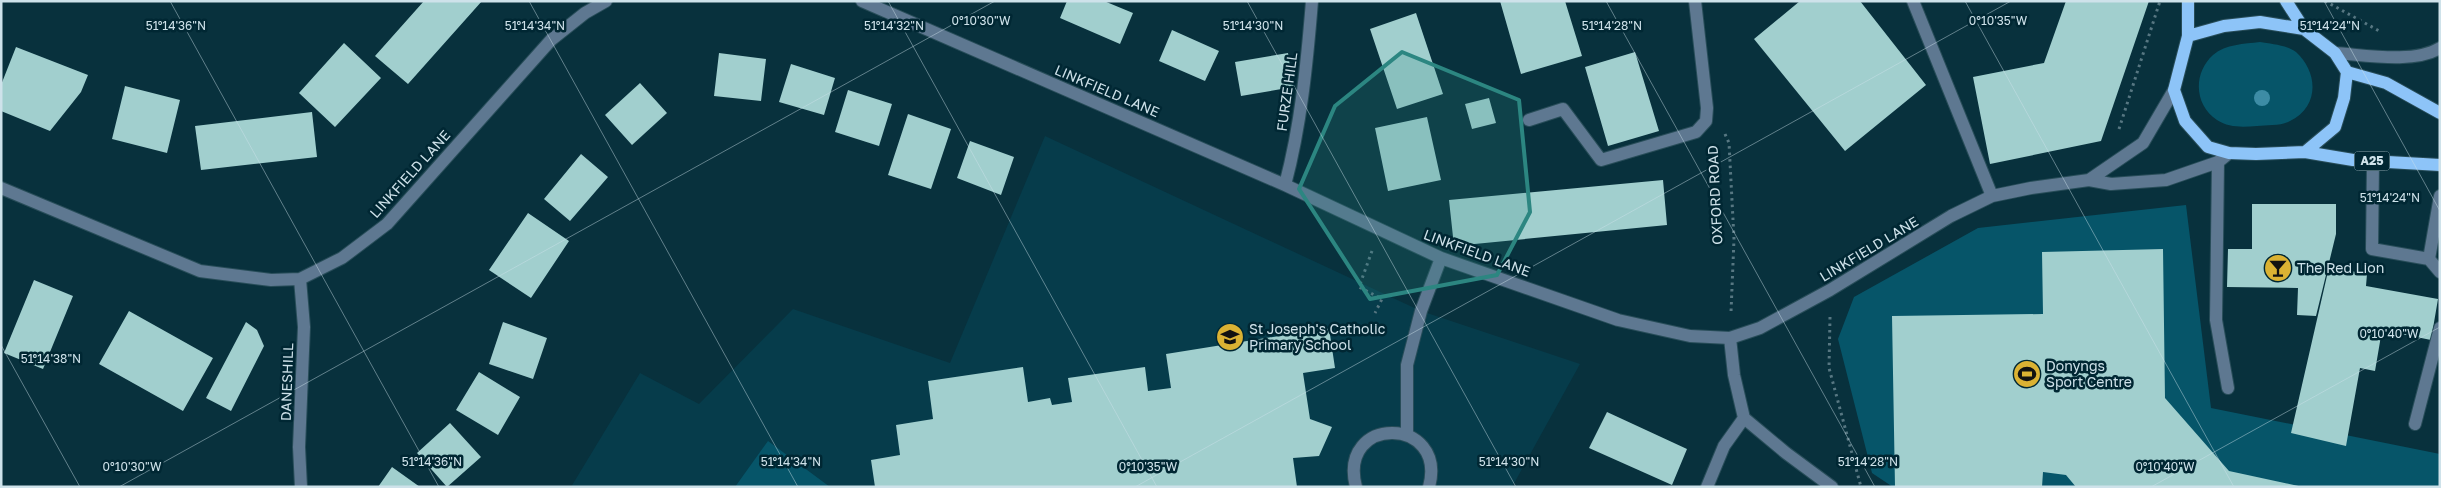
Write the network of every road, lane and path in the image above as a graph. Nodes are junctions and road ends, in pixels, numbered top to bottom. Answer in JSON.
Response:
{"nodes":[{"id":1,"x":606,"y":1,"type":"edge"},
{"id":2,"x":862,"y":1,"type":"edge"},
{"id":3,"x":1312,"y":1,"type":"edge"},
{"id":4,"x":1695,"y":1,"type":"edge"},
{"id":5,"x":1913,"y":1,"type":"edge"},
{"id":6,"x":2160,"y":1,"type":"edge"},
{"id":7,"x":2188,"y":1,"type":"edge"},
{"id":8,"x":2286,"y":1,"type":"edge"},
{"id":9,"x":2325,"y":1,"type":"edge"},
{"id":10,"x":2304,"y":29,"type":"junction"},
{"id":11,"x":2382,"y":32,"type":"dead end"},
{"id":12,"x":2188,"y":36,"type":"junction"},
{"id":13,"x":2440,"y":48,"type":"edge"},
{"id":14,"x":2335,"y":53,"type":"junction"},
{"id":15,"x":2348,"y":72,"type":"junction"},
{"id":16,"x":2174,"y":90,"type":"junction"},
{"id":17,"x":2440,"y":113,"type":"edge"},
{"id":18,"x":1529,"y":120,"type":"dead end"},
{"id":19,"x":1706,"y":121,"type":"junction"},
{"id":20,"x":2119,"y":131,"type":"dead end"},
{"id":21,"x":2306,"y":152,"type":"junction"},
{"id":22,"x":2229,"y":153,"type":"junction"},
{"id":23,"x":2373,"y":161,"type":"junction"},
{"id":24,"x":2218,"y":162,"type":"junction"},
{"id":25,"x":2440,"y":165,"type":"edge"},
{"id":26,"x":2089,"y":180,"type":"junction"},
{"id":27,"x":1285,"y":185,"type":"junction"},
{"id":28,"x":1,"y":188,"type":"edge"},
{"id":29,"x":1992,"y":196,"type":"junction"},
{"id":30,"x":2440,"y":196,"type":"edge"},
{"id":31,"x":1379,"y":230,"type":"junction"},
{"id":32,"x":1441,"y":258,"type":"junction"},
{"id":33,"x":2429,"y":259,"type":"junction"},
{"id":34,"x":2440,"y":272,"type":"edge"},
{"id":35,"x":300,"y":279,"type":"junction"},
{"id":36,"x":1830,"y":290,"type":"junction"},
{"id":37,"x":1375,"y":313,"type":"dead end"},
{"id":38,"x":2440,"y":328,"type":"edge"},
{"id":39,"x":1730,"y":338,"type":"junction"},
{"id":40,"x":2228,"y":388,"type":"dead end"},
{"id":41,"x":1744,"y":418,"type":"junction"},
{"id":42,"x":2415,"y":424,"type":"dead end"},
{"id":43,"x":1407,"y":435,"type":"junction"},
{"id":44,"x":301,"y":487,"type":"edge"},
{"id":45,"x":1356,"y":487,"type":"edge"},
{"id":46,"x":1428,"y":487,"type":"edge"},
{"id":47,"x":1707,"y":487,"type":"edge"},
{"id":48,"x":1832,"y":487,"type":"edge"},
{"id":49,"x":1861,"y":487,"type":"edge"}],
"edges":[{"from":1,"to":35,"type":"street","name":"LINKFIELD LANE"},
{"from":2,"to":27,"type":"street","name":"LINKFIELD LANE"},
{"from":3,"to":27,"type":"street","name":"FURZE HILL"},
{"from":4,"to":19,"type":"street"},
{"from":5,"to":29,"type":"street"},
{"from":6,"to":20,"type":"path"},
{"from":7,"to":12,"type":"main road"},
{"from":8,"to":10,"type":"main road"},
{"from":9,"to":11,"type":"path"},
{"from":10,"to":12,"type":"main road"},
{"from":10,"to":14,"type":"main road"},
{"from":12,"to":16,"type":"main road"},
{"from":13,"to":14,"type":"street"},
{"from":14,"to":15,"type":"main road"},
{"from":15,"to":17,"type":"main road"},
{"from":15,"to":21,"type":"main road"},
{"from":16,"to":22,"type":"main road","number":"A25"},
{"from":16,"to":26,"type":"street","name":"LINKFIELD LANE"},
{"from":18,"to":19,"type":"street"},
{"from":19,"to":39,"type":"path","name":"OXFORD ROAD"},
{"from":21,"to":22,"type":"main road","number":"A25"},
{"from":21,"to":23,"type":"main road","number":"A25"},
{"from":22,"to":24,"type":"street","name":"LINKFIELD LANE"},
{"from":23,"to":25,"type":"main road","number":"A25"},
{"from":23,"to":33,"type":"street"},
{"from":24,"to":26,"type":"street","name":"LINKFIELD LANE"},
{"from":24,"to":40,"type":"street"},
{"from":26,"to":29,"type":"street","name":"LINKFIELD LANE"},
{"from":27,"to":31,"type":"street","name":"LINKFIELD LANE"},
{"from":28,"to":35,"type":"street","name":"LINKFIELD LANE"},
{"from":29,"to":36,"type":"street","name":"LINKFIELD LANE"},
{"from":30,"to":33,"type":"street"},
{"from":31,"to":32,"type":"street","name":"LINKFIELD LANE"},
{"from":31,"to":37,"type":"path"},
{"from":32,"to":39,"type":"street","name":"LINKFIELD LANE"},
{"from":32,"to":43,"type":"street"},
{"from":33,"to":34,"type":"street"},
{"from":35,"to":44,"type":"street","name":"DANESHILL"},
{"from":36,"to":39,"type":"street","name":"LINKFIELD LANE"},
{"from":36,"to":49,"type":"path"},
{"from":38,"to":42,"type":"street"},
{"from":39,"to":41,"type":"street"},
{"from":41,"to":47,"type":"street"},
{"from":41,"to":48,"type":"street"},
{"from":43,"to":45,"type":"street"},
{"from":43,"to":46,"type":"street"}]}
